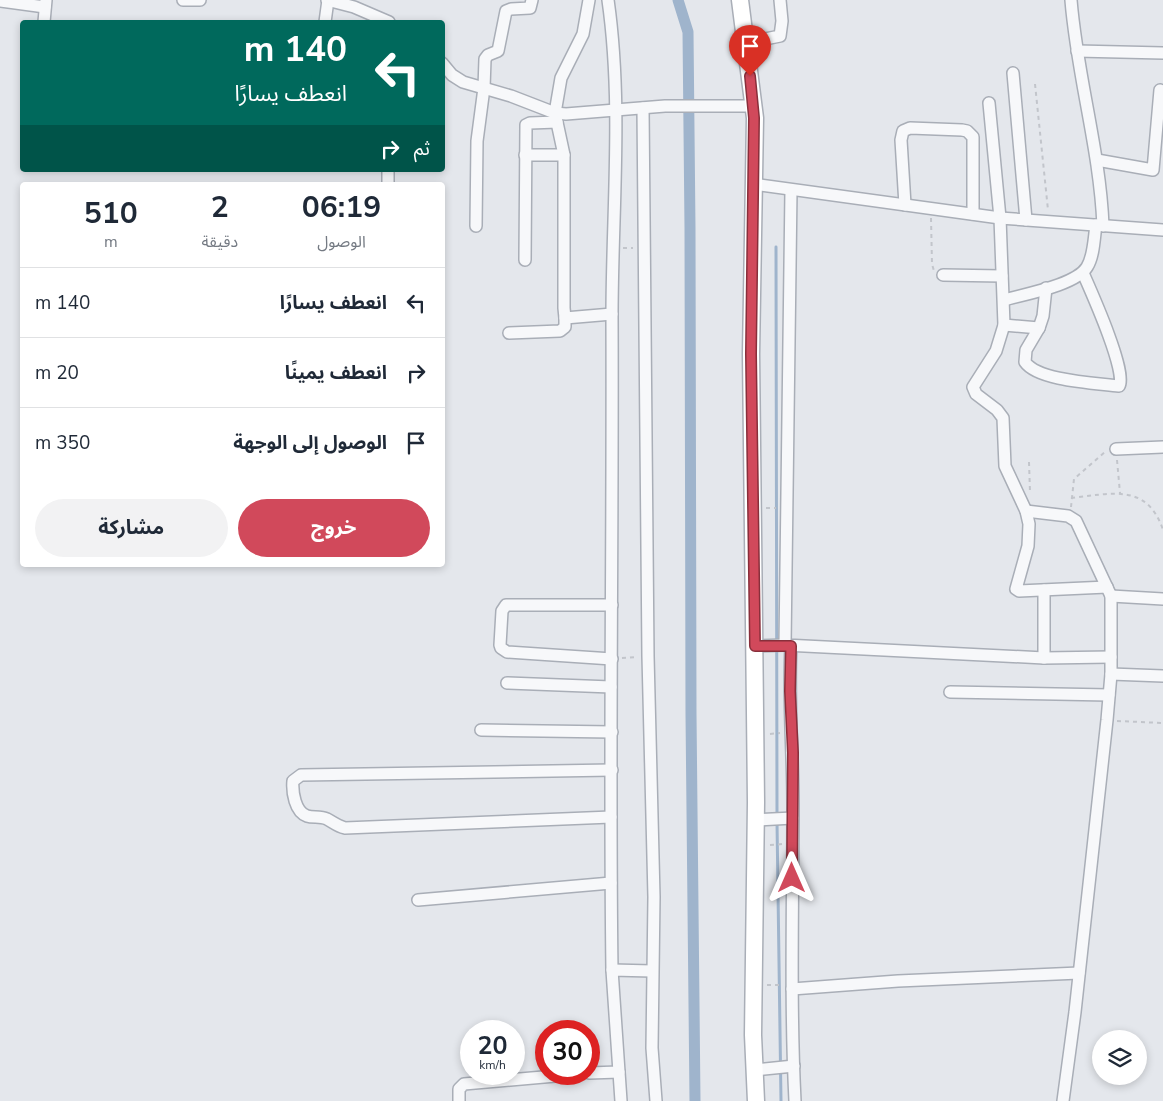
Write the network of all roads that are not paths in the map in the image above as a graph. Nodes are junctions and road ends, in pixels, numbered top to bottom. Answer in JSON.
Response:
{"nodes":[{"id":1,"x":183,"y":0,"type":"edge"},
{"id":2,"x":200,"y":0,"type":"edge"},
{"id":3,"x":328,"y":0,"type":"edge"},
{"id":4,"x":532,"y":0,"type":"edge"},
{"id":5,"x":589,"y":0,"type":"edge"},
{"id":6,"x":608,"y":0,"type":"edge"},
{"id":7,"x":740,"y":0,"type":"edge"},
{"id":8,"x":780,"y":0,"type":"edge"},
{"id":9,"x":1071,"y":0,"type":"edge"},
{"id":10,"x":0,"y":1,"type":"edge"},
{"id":11,"x":45,"y":4,"type":"edge"},
{"id":12,"x":44,"y":20,"type":"edge"},
{"id":13,"x":325,"y":20,"type":"edge"},
{"id":14,"x":384,"y":20,"type":"edge"},
{"id":15,"x":745,"y":43,"type":"junction"},
{"id":16,"x":1077,"y":51,"type":"junction"},
{"id":17,"x":1163,"y":53,"type":"edge"},
{"id":18,"x":445,"y":66,"type":"edge"},
{"id":19,"x":1013,"y":73,"type":"dead end"},
{"id":20,"x":484,"y":88,"type":"junction"},
{"id":21,"x":1160,"y":90,"type":"dead end"},
{"id":22,"x":989,"y":103,"type":"dead end"},
{"id":23,"x":754,"y":106,"type":"junction"},
{"id":24,"x":643,"y":108,"type":"junction"},
{"id":25,"x":615,"y":110,"type":"junction"},
{"id":26,"x":556,"y":118,"type":"junction"},
{"id":27,"x":525,"y":155,"type":"junction"},
{"id":28,"x":564,"y":155,"type":"junction"},
{"id":29,"x":1096,"y":160,"type":"junction"},
{"id":30,"x":1158,"y":171,"type":"edge"},
{"id":31,"x":753,"y":184,"type":"junction"},
{"id":32,"x":792,"y":190,"type":"junction"},
{"id":33,"x":905,"y":205,"type":"junction"},
{"id":34,"x":973,"y":214,"type":"junction"},
{"id":35,"x":1000,"y":218,"type":"junction"},
{"id":36,"x":1026,"y":220,"type":"junction"},
{"id":37,"x":1099,"y":225,"type":"junction"},
{"id":38,"x":476,"y":226,"type":"dead end"},
{"id":39,"x":1163,"y":230,"type":"edge"},
{"id":40,"x":525,"y":260,"type":"dead end"},
{"id":41,"x":1083,"y":273,"type":"junction"},
{"id":42,"x":943,"y":275,"type":"road end"},
{"id":43,"x":1002,"y":276,"type":"junction"},
{"id":44,"x":1046,"y":288,"type":"junction"},
{"id":45,"x":1004,"y":300,"type":"junction"},
{"id":46,"x":612,"y":314,"type":"junction"},
{"id":47,"x":565,"y":318,"type":"junction"},
{"id":48,"x":1004,"y":325,"type":"junction"},
{"id":49,"x":1039,"y":328,"type":"junction"},
{"id":50,"x":509,"y":333,"type":"dead end"},
{"id":51,"x":1163,"y":447,"type":"edge"},
{"id":52,"x":1116,"y":449,"type":"road end"},
{"id":53,"x":1029,"y":512,"type":"junction"},
{"id":54,"x":1044,"y":590,"type":"junction"},
{"id":55,"x":1109,"y":591,"type":"junction"},
{"id":56,"x":1163,"y":599,"type":"edge"},
{"id":57,"x":612,"y":605,"type":"junction"},
{"id":58,"x":755,"y":646,"type":"junction"},
{"id":59,"x":788,"y":646,"type":"junction"},
{"id":60,"x":1111,"y":657,"type":"junction"},
{"id":61,"x":1044,"y":658,"type":"junction"},
{"id":62,"x":615,"y":659,"type":"junction"},
{"id":63,"x":1111,"y":674,"type":"junction"},
{"id":64,"x":1163,"y":676,"type":"edge"},
{"id":65,"x":506,"y":683,"type":"dead end"},
{"id":66,"x":611,"y":688,"type":"junction"},
{"id":67,"x":950,"y":692,"type":"dead end"},
{"id":68,"x":1109,"y":694,"type":"junction"},
{"id":69,"x":482,"y":730,"type":"dead end"},
{"id":70,"x":612,"y":732,"type":"junction"},
{"id":71,"x":612,"y":770,"type":"junction"},
{"id":72,"x":611,"y":817,"type":"junction"},
{"id":73,"x":789,"y":819,"type":"junction"},
{"id":74,"x":762,"y":820,"type":"junction"},
{"id":75,"x":611,"y":883,"type":"junction"},
{"id":76,"x":418,"y":900,"type":"dead end"},
{"id":77,"x":612,"y":970,"type":"junction"},
{"id":78,"x":652,"y":971,"type":"junction"},
{"id":79,"x":1079,"y":973,"type":"junction"},
{"id":80,"x":789,"y":987,"type":"junction"},
{"id":81,"x":794,"y":1066,"type":"junction"},
{"id":82,"x":755,"y":1070,"type":"junction"},
{"id":83,"x":619,"y":1072,"type":"junction"},
{"id":84,"x":600,"y":1073,"type":"edge"},
{"id":85,"x":535,"y":1078,"type":"edge"},
{"id":86,"x":460,"y":1101,"type":"edge"},
{"id":87,"x":621,"y":1101,"type":"edge"},
{"id":88,"x":656,"y":1101,"type":"edge"},
{"id":89,"x":756,"y":1101,"type":"edge"},
{"id":90,"x":795,"y":1101,"type":"edge"},
{"id":91,"x":1063,"y":1101,"type":"edge"}],
"edges":[{"from":1,"to":2,"type":"street"},
{"from":3,"to":13,"type":"street"},
{"from":3,"to":14,"type":"street"},
{"from":4,"to":20,"type":"street"},
{"from":5,"to":26,"type":"street"},
{"from":6,"to":25,"type":"street"},
{"from":7,"to":15,"type":"street"},
{"from":8,"to":15,"type":"street"},
{"from":9,"to":16,"type":"street"},
{"from":10,"to":11,"type":"street"},
{"from":11,"to":12,"type":"street"},
{"from":15,"to":23,"type":"street"},
{"from":16,"to":17,"type":"street"},
{"from":16,"to":29,"type":"street"},
{"from":18,"to":20,"type":"street"},
{"from":19,"to":36,"type":"street"},
{"from":20,"to":26,"type":"street"},
{"from":20,"to":38,"type":"street"},
{"from":21,"to":30,"type":"street"},
{"from":22,"to":35,"type":"street"},
{"from":23,"to":24,"type":"street"},
{"from":23,"to":31,"type":"street"},
{"from":24,"to":25,"type":"street"},
{"from":24,"to":78,"type":"street"},
{"from":25,"to":26,"type":"street"},
{"from":25,"to":46,"type":"street"},
{"from":26,"to":27,"type":"street"},
{"from":26,"to":28,"type":"street"},
{"from":27,"to":28,"type":"street"},
{"from":27,"to":40,"type":"street"},
{"from":28,"to":47,"type":"street"},
{"from":29,"to":30,"type":"street"},
{"from":29,"to":37,"type":"street"},
{"from":31,"to":32,"type":"street"},
{"from":31,"to":58,"type":"street"},
{"from":32,"to":33,"type":"street"},
{"from":32,"to":59,"type":"street"},
{"from":33,"to":34,"type":"street"},
{"from":33,"to":34,"type":"street"},
{"from":34,"to":35,"type":"street"},
{"from":35,"to":36,"type":"street"},
{"from":35,"to":43,"type":"street"},
{"from":36,"to":37,"type":"street"},
{"from":37,"to":39,"type":"street"},
{"from":37,"to":41,"type":"street"},
{"from":41,"to":44,"type":"street"},
{"from":41,"to":49,"type":"street"},
{"from":42,"to":43,"type":"street"},
{"from":43,"to":45,"type":"street"},
{"from":44,"to":45,"type":"street"},
{"from":44,"to":49,"type":"street"},
{"from":45,"to":48,"type":"street"},
{"from":46,"to":47,"type":"street"},
{"from":46,"to":57,"type":"street"},
{"from":47,"to":50,"type":"street"},
{"from":48,"to":49,"type":"street"},
{"from":48,"to":53,"type":"street"},
{"from":51,"to":52,"type":"street"},
{"from":53,"to":54,"type":"street"},
{"from":53,"to":55,"type":"street"},
{"from":54,"to":55,"type":"street"},
{"from":54,"to":61,"type":"street"},
{"from":55,"to":56,"type":"street"},
{"from":55,"to":60,"type":"street"},
{"from":57,"to":62,"type":"street"},
{"from":57,"to":62,"type":"street"},
{"from":58,"to":59,"type":"street"},
{"from":58,"to":74,"type":"street"},
{"from":59,"to":61,"type":"street"},
{"from":59,"to":73,"type":"street"},
{"from":60,"to":61,"type":"street"},
{"from":60,"to":63,"type":"street"},
{"from":62,"to":66,"type":"street"},
{"from":63,"to":64,"type":"street"},
{"from":63,"to":68,"type":"street"},
{"from":65,"to":66,"type":"street"},
{"from":66,"to":70,"type":"street"},
{"from":67,"to":68,"type":"street"},
{"from":68,"to":79,"type":"street"},
{"from":69,"to":70,"type":"street"},
{"from":70,"to":71,"type":"street"},
{"from":71,"to":72,"type":"street"},
{"from":71,"to":72,"type":"street"},
{"from":72,"to":75,"type":"street"},
{"from":73,"to":74,"type":"street"},
{"from":73,"to":80,"type":"street"},
{"from":74,"to":82,"type":"street"},
{"from":75,"to":76,"type":"street"},
{"from":75,"to":77,"type":"street"},
{"from":77,"to":78,"type":"street"},
{"from":77,"to":83,"type":"street"},
{"from":78,"to":88,"type":"street"},
{"from":79,"to":80,"type":"street"},
{"from":79,"to":91,"type":"street"},
{"from":80,"to":81,"type":"street"},
{"from":81,"to":82,"type":"street"},
{"from":81,"to":90,"type":"street"},
{"from":82,"to":89,"type":"street"},
{"from":83,"to":84,"type":"street"},
{"from":83,"to":87,"type":"street"},
{"from":85,"to":86,"type":"street"}]}
